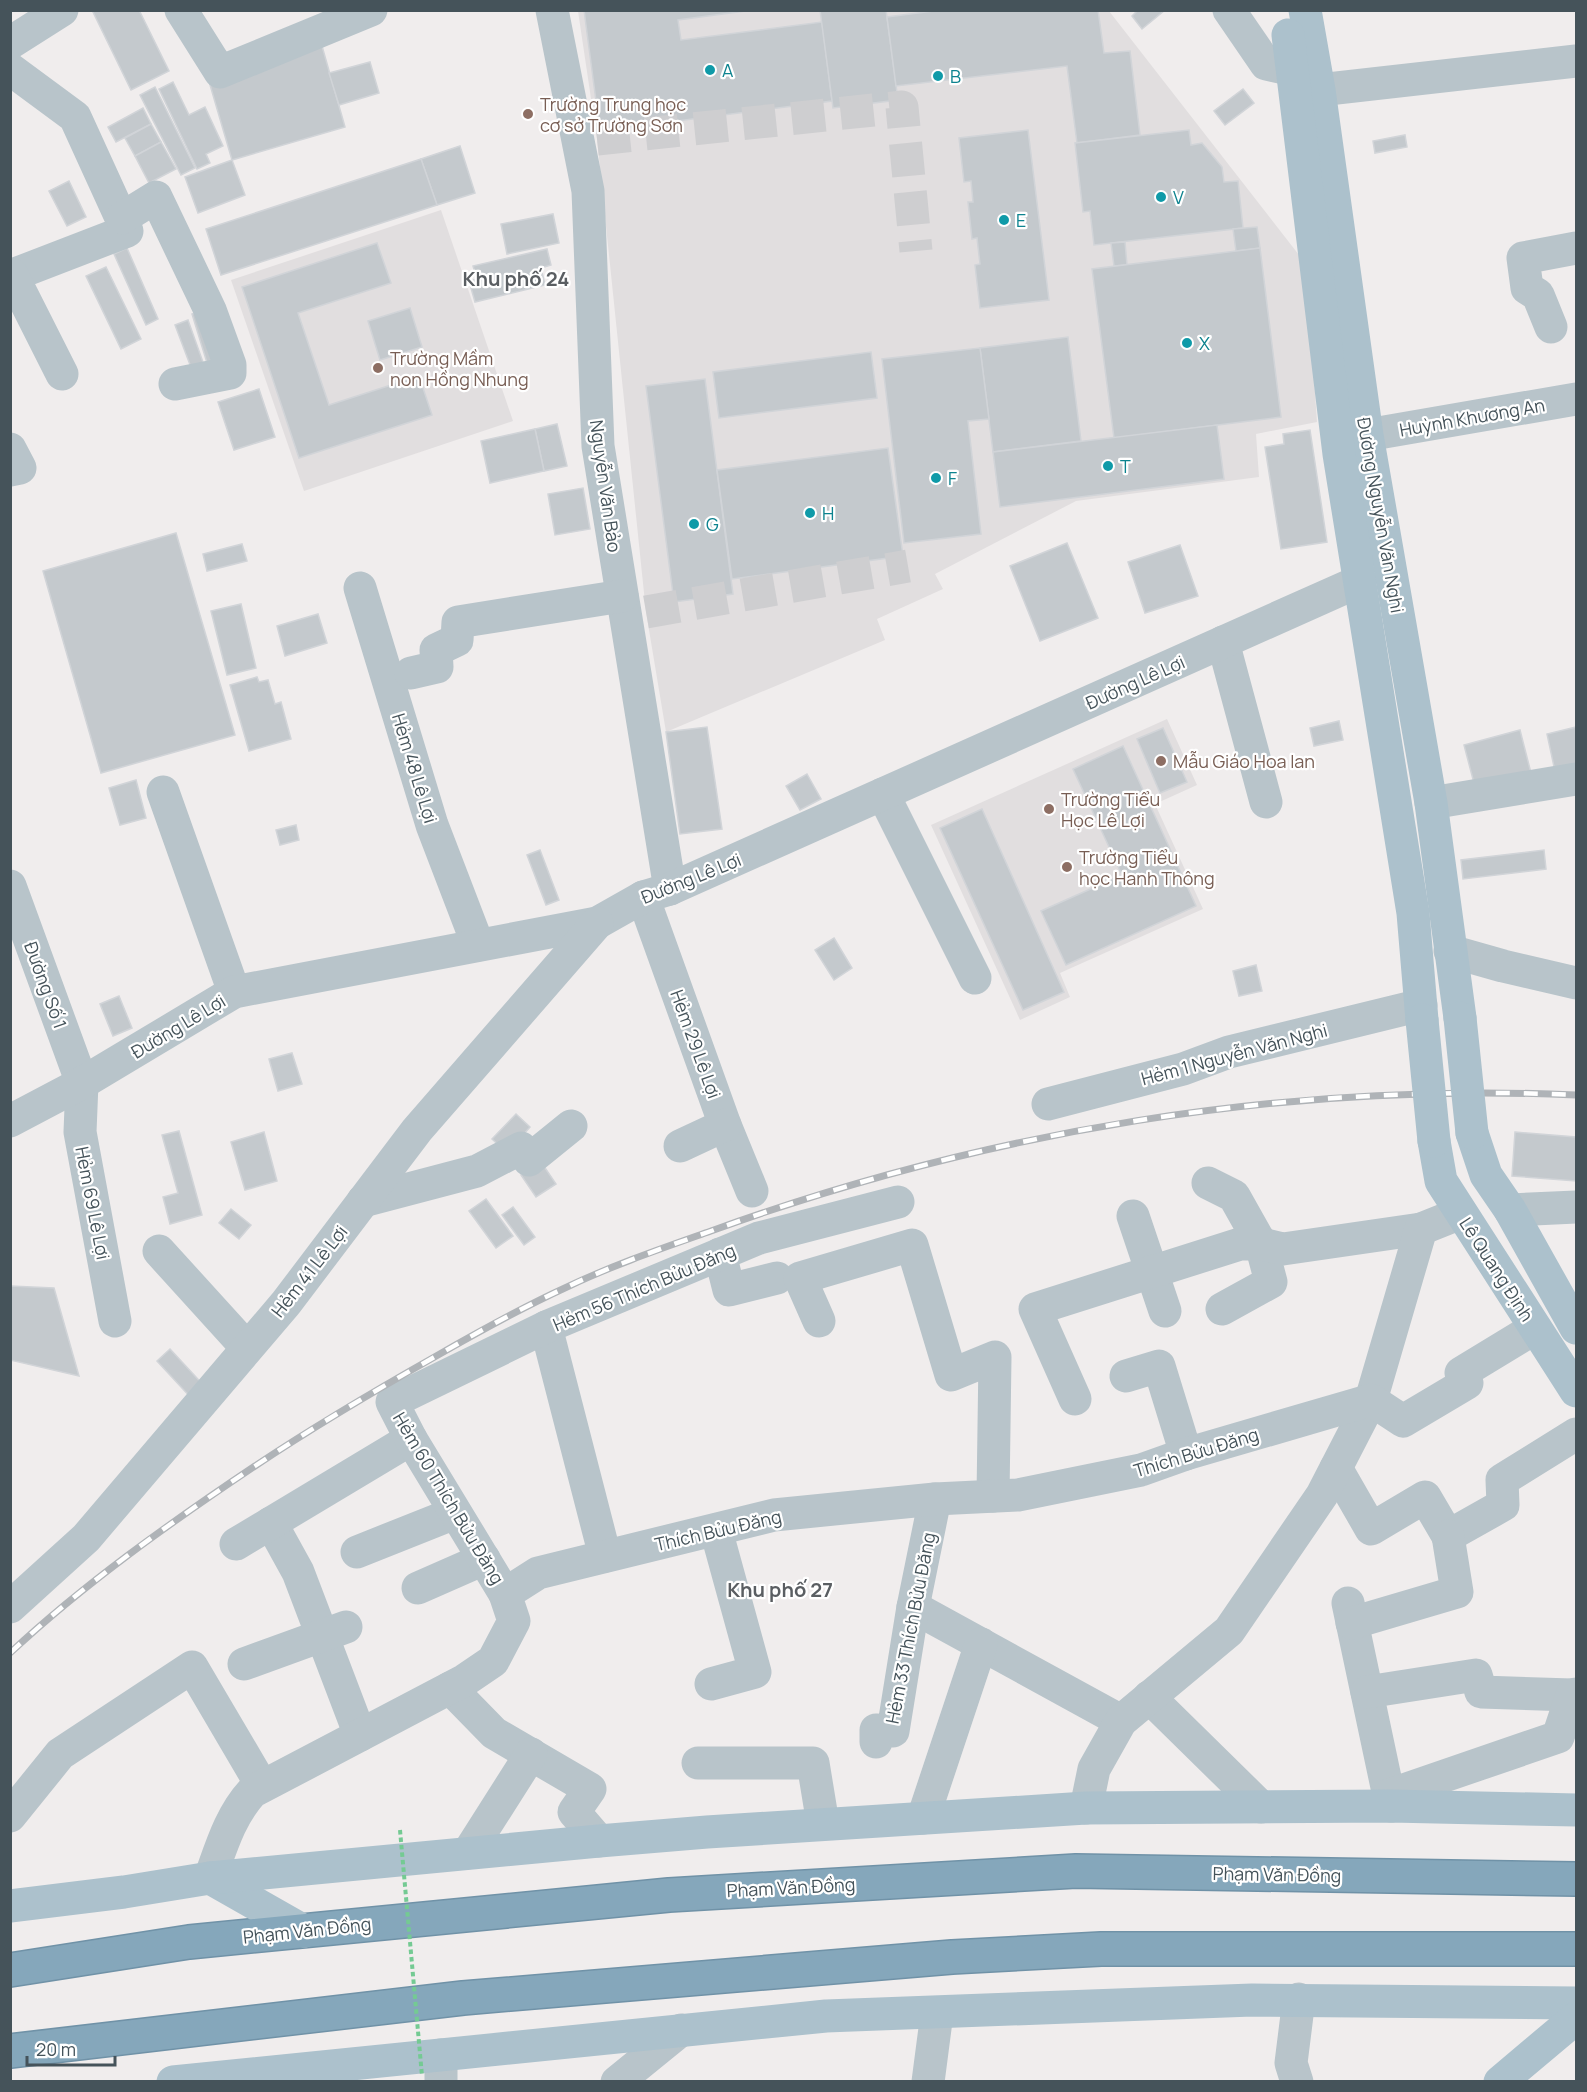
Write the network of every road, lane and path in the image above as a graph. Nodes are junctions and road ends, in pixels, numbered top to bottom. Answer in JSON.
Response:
{"nodes":[{"id":1,"x":62,"y":10,"type":"edge"},
{"id":2,"x":181,"y":10,"type":"edge"},
{"id":3,"x":371,"y":10,"type":"edge"},
{"id":4,"x":552,"y":10,"type":"edge"},
{"id":5,"x":1229,"y":10,"type":"edge"},
{"id":6,"x":1285,"y":10,"type":"edge"},
{"id":7,"x":1305,"y":10,"type":"edge"},
{"id":8,"x":10,"y":43,"type":"edge"},
{"id":9,"x":1576,"y":61,"type":"edge"},
{"id":10,"x":1293,"y":70,"type":"junction"},
{"id":11,"x":16,"y":81,"type":"edge"},
{"id":12,"x":1319,"y":90,"type":"junction"},
{"id":13,"x":122,"y":218,"type":"junction"},
{"id":14,"x":1576,"y":248,"type":"edge"},
{"id":15,"x":11,"y":275,"type":"edge"},
{"id":16,"x":1551,"y":327,"type":"dead end"},
{"id":17,"x":62,"y":374,"type":"dead end"},
{"id":18,"x":175,"y":384,"type":"dead end"},
{"id":19,"x":1576,"y":399,"type":"edge"},
{"id":20,"x":1367,"y":435,"type":"junction"},
{"id":21,"x":10,"y":448,"type":"edge"},
{"id":22,"x":10,"y":470,"type":"edge"},
{"id":23,"x":1390,"y":570,"type":"junction"},
{"id":24,"x":1360,"y":581,"type":"junction"},
{"id":25,"x":360,"y":588,"type":"dead end"},
{"id":26,"x":631,"y":608,"type":"junction"},
{"id":27,"x":1223,"y":642,"type":"junction"},
{"id":28,"x":411,"y":673,"type":"dead end"},
{"id":29,"x":1576,"y":779,"type":"edge"},
{"id":30,"x":163,"y":792,"type":"dead end"},
{"id":31,"x":883,"y":794,"type":"junction"},
{"id":32,"x":1266,"y":802,"type":"dead end"},
{"id":33,"x":1431,"y":803,"type":"junction"},
{"id":34,"x":10,"y":886,"type":"edge"},
{"id":35,"x":656,"y":893,"type":"junction"},
{"id":36,"x":597,"y":923,"type":"junction"},
{"id":37,"x":478,"y":945,"type":"junction"},
{"id":38,"x":1450,"y":951,"type":"junction"},
{"id":39,"x":975,"y":978,"type":"dead end"},
{"id":40,"x":1576,"y":983,"type":"edge"},
{"id":41,"x":234,"y":993,"type":"junction"},
{"id":42,"x":1421,"y":1012,"type":"junction"},
{"id":43,"x":82,"y":1083,"type":"junction"},
{"id":44,"x":1048,"y":1104,"type":"dead end"},
{"id":45,"x":14,"y":1110,"type":"edge"},
{"id":46,"x":725,"y":1125,"type":"junction"},
{"id":47,"x":571,"y":1126,"type":"dead end"},
{"id":48,"x":1472,"y":1133,"type":"joint"},
{"id":49,"x":1434,"y":1141,"type":"joint"},
{"id":50,"x":680,"y":1146,"type":"dead end"},
{"id":51,"x":1208,"y":1183,"type":"dead end"},
{"id":52,"x":752,"y":1191,"type":"dead end"},
{"id":53,"x":363,"y":1201,"type":"junction"},
{"id":54,"x":898,"y":1202,"type":"dead end"},
{"id":55,"x":1576,"y":1207,"type":"edge"},
{"id":56,"x":1510,"y":1210,"type":"junction"},
{"id":57,"x":1461,"y":1213,"type":"junction"},
{"id":58,"x":1133,"y":1216,"type":"dead end"},
{"id":59,"x":1421,"y":1229,"type":"junction"},
{"id":60,"x":1261,"y":1244,"type":"junction"},
{"id":61,"x":159,"y":1251,"type":"dead end"},
{"id":62,"x":720,"y":1254,"type":"junction"},
{"id":63,"x":1152,"y":1274,"type":"junction"},
{"id":64,"x":777,"y":1278,"type":"dead end"},
{"id":65,"x":1222,"y":1309,"type":"dead end"},
{"id":66,"x":1165,"y":1311,"type":"dead end"},
{"id":67,"x":819,"y":1321,"type":"dead end"},
{"id":68,"x":115,"y":1322,"type":"dead end"},
{"id":69,"x":546,"y":1327,"type":"junction"},
{"id":70,"x":1535,"y":1328,"type":"junction"},
{"id":71,"x":1576,"y":1328,"type":"edge"},
{"id":72,"x":247,"y":1348,"type":"junction"},
{"id":73,"x":1126,"y":1376,"type":"dead end"},
{"id":74,"x":1576,"y":1391,"type":"edge"},
{"id":75,"x":1075,"y":1399,"type":"dead end"},
{"id":76,"x":1371,"y":1400,"type":"junction"},
{"id":77,"x":1576,"y":1434,"type":"edge"},
{"id":78,"x":411,"y":1439,"type":"junction"},
{"id":79,"x":1186,"y":1454,"type":"junction"},
{"id":80,"x":1336,"y":1468,"type":"junction"},
{"id":81,"x":993,"y":1496,"type":"junction"},
{"id":82,"x":934,"y":1499,"type":"junction"},
{"id":83,"x":455,"y":1513,"type":"junction"},
{"id":84,"x":271,"y":1523,"type":"junction"},
{"id":85,"x":716,"y":1530,"type":"junction"},
{"id":86,"x":1448,"y":1536,"type":"junction"},
{"id":87,"x":236,"y":1544,"type":"dead end"},
{"id":88,"x":357,"y":1552,"type":"dead end"},
{"id":89,"x":605,"y":1556,"type":"junction"},
{"id":90,"x":484,"y":1559,"type":"junction"},
{"id":91,"x":418,"y":1588,"type":"dead end"},
{"id":92,"x":505,"y":1594,"type":"junction"},
{"id":93,"x":913,"y":1607,"type":"junction"},
{"id":94,"x":10,"y":1608,"type":"edge"},
{"id":95,"x":335,"y":1631,"type":"junction"},
{"id":96,"x":981,"y":1644,"type":"junction"},
{"id":97,"x":244,"y":1664,"type":"dead end"},
{"id":98,"x":711,"y":1684,"type":"dead end"},
{"id":99,"x":450,"y":1688,"type":"junction"},
{"id":100,"x":1367,"y":1692,"type":"junction"},
{"id":101,"x":1574,"y":1695,"type":"edge"},
{"id":102,"x":1149,"y":1697,"type":"junction"},
{"id":103,"x":1121,"y":1721,"type":"junction"},
{"id":104,"x":360,"y":1735,"type":"junction"},
{"id":105,"x":876,"y":1742,"type":"dead end"},
{"id":106,"x":531,"y":1754,"type":"junction"},
{"id":107,"x":699,"y":1763,"type":"dead end"},
{"id":108,"x":262,"y":1786,"type":"junction"},
{"id":109,"x":1390,"y":1800,"type":"junction"},
{"id":110,"x":1261,"y":1807,"type":"junction"},
{"id":111,"x":1086,"y":1808,"type":"junction"},
{"id":112,"x":1576,"y":1810,"type":"edge"},
{"id":113,"x":10,"y":1816,"type":"edge"},
{"id":114,"x":923,"y":1818,"type":"junction"},
{"id":115,"x":824,"y":1824,"type":"junction"},
{"id":116,"x":400,"y":1830,"type":"dead end"},
{"id":117,"x":599,"y":1841,"type":"junction"},
{"id":118,"x":468,"y":1853,"type":"junction"},
{"id":119,"x":210,"y":1878,"type":"junction"},
{"id":120,"x":1576,"y":1879,"type":"edge"},
{"id":121,"x":10,"y":1906,"type":"edge"},
{"id":122,"x":304,"y":1930,"type":"junction"},
{"id":123,"x":1576,"y":1949,"type":"edge"},
{"id":124,"x":10,"y":1970,"type":"edge"},
{"id":125,"x":1299,"y":1999,"type":"junction"},
{"id":126,"x":1576,"y":2002,"type":"edge"},
{"id":127,"x":937,"y":2013,"type":"junction"},
{"id":128,"x":1576,"y":2018,"type":"edge"},
{"id":129,"x":681,"y":2030,"type":"junction"},
{"id":130,"x":1550,"y":2041,"type":"junction"},
{"id":131,"x":10,"y":2052,"type":"edge"},
{"id":132,"x":435,"y":2071,"type":"edge"},
{"id":133,"x":173,"y":2082,"type":"edge"},
{"id":134,"x":617,"y":2082,"type":"edge"},
{"id":135,"x":928,"y":2082,"type":"edge"},
{"id":136,"x":1297,"y":2082,"type":"edge"},
{"id":137,"x":1500,"y":2082,"type":"edge"},
{"id":138,"x":1540,"y":2082,"type":"edge"}],
"edges":[{"from":1,"to":8,"type":"street"},
{"from":2,"to":3,"type":"street"},
{"from":4,"to":26,"type":"street","name":"Nguyễn Văn Bảo"},
{"from":5,"to":10,"type":"street"},
{"from":6,"to":10,"type":"main road","name":"Đường Nguyễn Văn Nghi"},
{"from":7,"to":12,"type":"main road","name":"Đường Nguyễn Văn Nghi"},
{"from":9,"to":12,"type":"street"},
{"from":10,"to":24,"type":"main road","name":"Đường Nguyễn Văn Nghi"},
{"from":11,"to":13,"type":"street"},
{"from":12,"to":20,"type":"main road","name":"Đường Nguyễn Văn Nghi"},
{"from":13,"to":15,"type":"street"},
{"from":13,"to":18,"type":"street"},
{"from":14,"to":16,"type":"street"},
{"from":15,"to":17,"type":"street"},
{"from":19,"to":20,"type":"street","name":"Huỳnh Khương An"},
{"from":20,"to":23,"type":"main road","name":"Đường Nguyễn Văn Nghi"},
{"from":21,"to":22,"type":"street"},
{"from":23,"to":24,"type":"main road"},
{"from":23,"to":33,"type":"main road","name":"Đường Nguyễn Văn Nghi"},
{"from":24,"to":27,"type":"street","name":"Đường Lê Lợi"},
{"from":24,"to":42,"type":"main road","name":"Đường Nguyễn Văn Nghi"},
{"from":25,"to":37,"type":"street","name":"Hẻm 48 Lê Lợi"},
{"from":26,"to":28,"type":"street"},
{"from":26,"to":35,"type":"street","name":"Nguyễn Văn Bảo"},
{"from":27,"to":31,"type":"street","name":"Đường Lê Lợi"},
{"from":27,"to":32,"type":"street"},
{"from":29,"to":33,"type":"street"},
{"from":30,"to":41,"type":"street"},
{"from":31,"to":35,"type":"street","name":"Đường Lê Lợi"},
{"from":31,"to":39,"type":"street"},
{"from":33,"to":38,"type":"main road","name":"Đường Nguyễn Văn Nghi"},
{"from":34,"to":43,"type":"street","name":"Đường Số 1"},
{"from":35,"to":36,"type":"street","name":"Đường Lê Lợi"},
{"from":35,"to":46,"type":"street","name":"Hẻm 29 Lê Lợi"},
{"from":36,"to":37,"type":"street","name":"Đường Lê Lợi"},
{"from":36,"to":53,"type":"street","name":"Hẻm 41 Lê Lợi"},
{"from":37,"to":41,"type":"street","name":"Đường Lê Lợi"},
{"from":38,"to":40,"type":"street"},
{"from":38,"to":48,"type":"main road","name":"Đường Nguyễn Văn Nghi","bridge":true},
{"from":41,"to":43,"type":"street","name":"Đường Lê Lợi"},
{"from":42,"to":44,"type":"street","name":"Hẻm 1 Nguyễn Văn Nghi"},
{"from":42,"to":49,"type":"main road","name":"Đường Nguyễn Văn Nghi","bridge":true},
{"from":43,"to":45,"type":"street","name":"Đường Lê Lợi"},
{"from":43,"to":68,"type":"street","name":"Hẻm 69 Lê Lợi"},
{"from":46,"to":50,"type":"street"},
{"from":46,"to":52,"type":"street","name":"Hẻm 29 Lê Lợi"},
{"from":47,"to":53,"type":"street"},
{"from":48,"to":56,"type":"main road","name":"Lê Quang Định"},
{"from":49,"to":57,"type":"main road","name":"Lê Quang Định"},
{"from":51,"to":60,"type":"street"},
{"from":53,"to":72,"type":"street","name":"Hẻm 41 Lê Lợi"},
{"from":54,"to":62,"type":"street","name":"Hẻm 56 Thích Bửu Đăng"},
{"from":55,"to":56,"type":"street"},
{"from":56,"to":71,"type":"main road","name":"Lê Quang Định"},
{"from":57,"to":59,"type":"street"},
{"from":57,"to":70,"type":"main road","name":"Lê Quang Định"},
{"from":58,"to":63,"type":"street"},
{"from":59,"to":60,"type":"street"},
{"from":59,"to":76,"type":"street"},
{"from":60,"to":63,"type":"street"},
{"from":60,"to":65,"type":"street"},
{"from":61,"to":72,"type":"street"},
{"from":62,"to":64,"type":"street"},
{"from":62,"to":69,"type":"street","name":"Hẻm 56 Thích Bửu Đăng"},
{"from":63,"to":66,"type":"street"},
{"from":63,"to":75,"type":"street"},
{"from":67,"to":81,"type":"street"},
{"from":69,"to":78,"type":"street","name":"Hẻm 60 Thích Bửu Đăng"},
{"from":69,"to":89,"type":"street","name":"Hẻm 56 Thích Bửu Đăng"},
{"from":70,"to":74,"type":"main road","name":"Lê Quang Định"},
{"from":70,"to":76,"type":"street"},
{"from":72,"to":94,"type":"street","name":"Hẻm 41 Lê Lợi"},
{"from":73,"to":79,"type":"street"},
{"from":76,"to":79,"type":"street","name":"Thích Bửu Đăng"},
{"from":76,"to":80,"type":"street"},
{"from":77,"to":86,"type":"street"},
{"from":78,"to":83,"type":"street","name":"Hẻm 60 Thích Bửu Đăng"},
{"from":78,"to":84,"type":"street"},
{"from":79,"to":81,"type":"street","name":"Thích Bửu Đăng"},
{"from":80,"to":86,"type":"street"},
{"from":80,"to":102,"type":"street"},
{"from":81,"to":82,"type":"street","name":"Thích Bửu Đăng"},
{"from":82,"to":85,"type":"street","name":"Thích Bửu Đăng"},
{"from":82,"to":93,"type":"street","name":"Hẻm 33 Thích Bửu Đăng"},
{"from":83,"to":88,"type":"street"},
{"from":83,"to":90,"type":"street","name":"Hẻm 60 Thích Bửu Đăng"},
{"from":84,"to":87,"type":"street"},
{"from":84,"to":95,"type":"street"},
{"from":85,"to":89,"type":"street","name":"Thích Bửu Đăng"},
{"from":85,"to":98,"type":"street"},
{"from":86,"to":100,"type":"street"},
{"from":89,"to":92,"type":"street","name":"Thích Bửu Đăng"},
{"from":90,"to":91,"type":"street"},
{"from":90,"to":92,"type":"street","name":"Hẻm 60 Thích Bửu Đăng"},
{"from":92,"to":99,"type":"street"},
{"from":93,"to":96,"type":"street"},
{"from":93,"to":105,"type":"street","name":"Hẻm 33 Thích Bửu Đăng"},
{"from":95,"to":97,"type":"street"},
{"from":95,"to":104,"type":"street"},
{"from":96,"to":103,"type":"street"},
{"from":96,"to":114,"type":"street"},
{"from":99,"to":104,"type":"street"},
{"from":99,"to":106,"type":"street"},
{"from":100,"to":101,"type":"street"},
{"from":100,"to":109,"type":"street"},
{"from":101,"to":109,"type":"street"},
{"from":102,"to":103,"type":"street"},
{"from":102,"to":110,"type":"street"},
{"from":103,"to":111,"type":"street"},
{"from":104,"to":108,"type":"street"},
{"from":106,"to":117,"type":"street"},
{"from":106,"to":118,"type":"street"},
{"from":107,"to":115,"type":"street"},
{"from":108,"to":113,"type":"street"},
{"from":108,"to":119,"type":"street"},
{"from":109,"to":110,"type":"main road"},
{"from":109,"to":112,"type":"main road"},
{"from":110,"to":111,"type":"main road"},
{"from":111,"to":114,"type":"main road"},
{"from":114,"to":115,"type":"main road"},
{"from":115,"to":117,"type":"main road"},
{"from":116,"to":132,"type":"path","bridge":true},
{"from":117,"to":118,"type":"main road"},
{"from":118,"to":119,"type":"main road"},
{"from":119,"to":121,"type":"main road"},
{"from":119,"to":122,"type":"main road"},
{"from":120,"to":122,"type":"highway","name":"Phạm Văn Đồng"},
{"from":122,"to":124,"type":"highway","name":"Phạm Văn Đồng"},
{"from":123,"to":131,"type":"highway"},
{"from":125,"to":126,"type":"main road"},
{"from":125,"to":127,"type":"main road"},
{"from":125,"to":136,"type":"street"},
{"from":127,"to":129,"type":"main road"},
{"from":127,"to":135,"type":"street"},
{"from":128,"to":130,"type":"main road"},
{"from":129,"to":132,"type":"main road"},
{"from":129,"to":134,"type":"street"},
{"from":130,"to":137,"type":"main road"},
{"from":130,"to":138,"type":"main road"},
{"from":132,"to":133,"type":"main road"}]}
